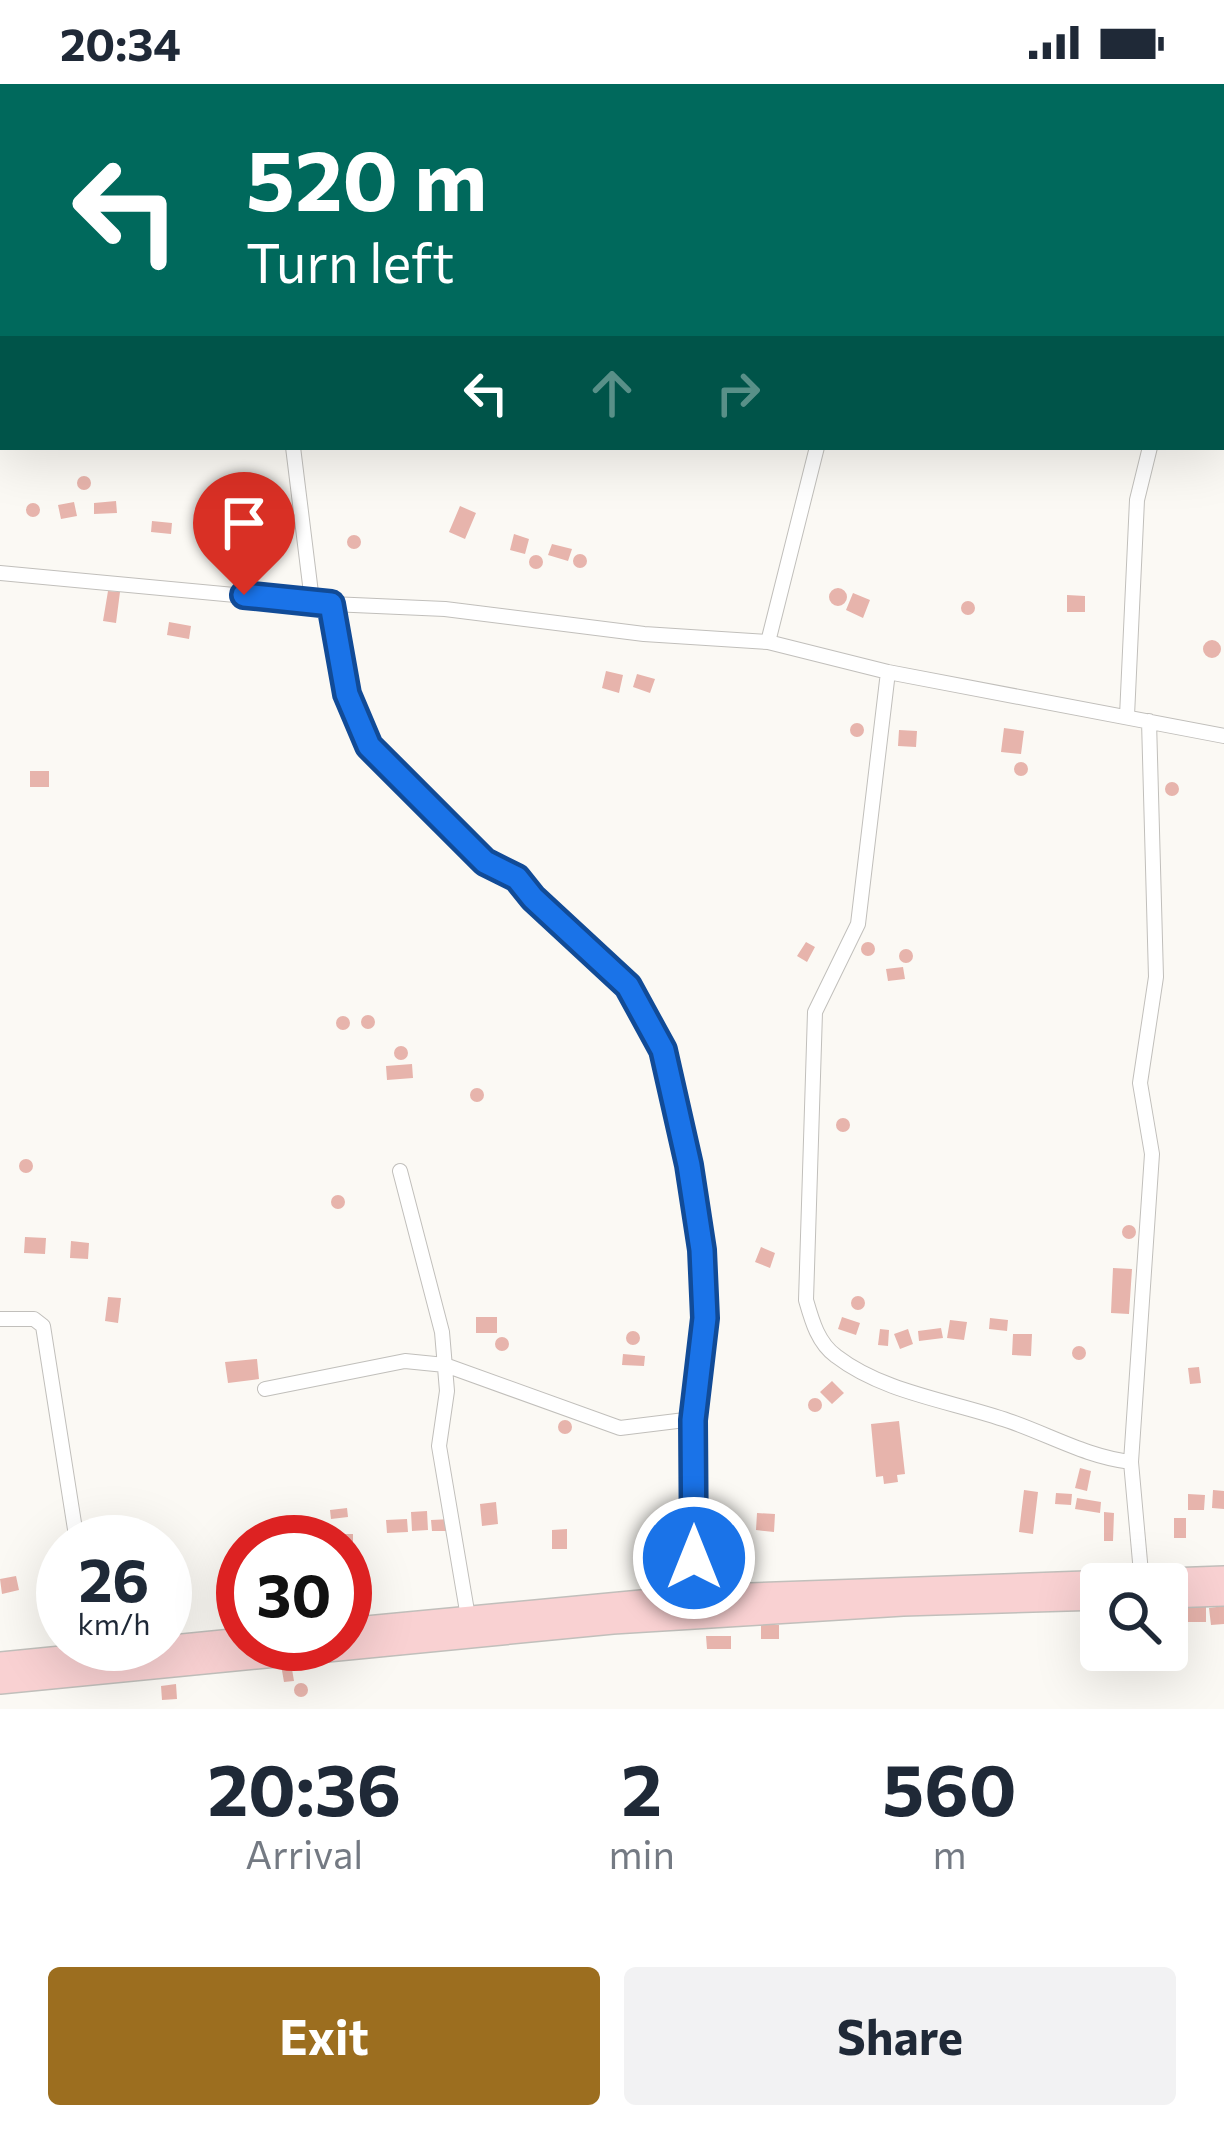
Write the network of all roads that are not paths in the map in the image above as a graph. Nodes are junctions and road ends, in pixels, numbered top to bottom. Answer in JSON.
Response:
{"nodes":[{"id":1,"x":293,"y":450,"type":"edge"},
{"id":2,"x":816,"y":450,"type":"edge"},
{"id":3,"x":1149,"y":450,"type":"edge"},
{"id":4,"x":0,"y":573,"type":"edge"},
{"id":5,"x":312,"y":601,"type":"junction"},
{"id":6,"x":331,"y":604,"type":"junction"},
{"id":7,"x":768,"y":642,"type":"junction"},
{"id":8,"x":888,"y":672,"type":"junction"},
{"id":9,"x":1127,"y":716,"type":"junction"},
{"id":10,"x":1149,"y":721,"type":"junction"},
{"id":11,"x":1224,"y":736,"type":"edge"},
{"id":12,"x":400,"y":1171,"type":"dead end"},
{"id":13,"x":0,"y":1319,"type":"edge"},
{"id":14,"x":445,"y":1365,"type":"junction"},
{"id":15,"x":265,"y":1389,"type":"dead end"},
{"id":16,"x":693,"y":1420,"type":"junction"},
{"id":17,"x":1131,"y":1462,"type":"junction"},
{"id":18,"x":73,"y":1515,"type":"edge"},
{"id":19,"x":1140,"y":1563,"type":"edge"},
{"id":20,"x":1224,"y":1576,"type":"edge"},
{"id":21,"x":1188,"y":1579,"type":"edge"},
{"id":22,"x":1080,"y":1585,"type":"edge"},
{"id":23,"x":1224,"y":1595,"type":"edge"},
{"id":24,"x":1188,"y":1596,"type":"edge"},
{"id":25,"x":1080,"y":1600,"type":"edge"},
{"id":26,"x":696,"y":1607,"type":"junction"},
{"id":27,"x":468,"y":1617,"type":"junction"},
{"id":28,"x":372,"y":1626,"type":"edge"},
{"id":29,"x":36,"y":1658,"type":"edge"},
{"id":30,"x":0,"y":1663,"type":"edge"},
{"id":31,"x":0,"y":1683,"type":"edge"}],
"edges":[{"from":1,"to":5,"type":"street"},
{"from":2,"to":7,"type":"street"},
{"from":3,"to":9,"type":"street"},
{"from":4,"to":5,"type":"street"},
{"from":5,"to":6,"type":"street"},
{"from":6,"to":7,"type":"street"},
{"from":6,"to":16,"type":"street"},
{"from":7,"to":8,"type":"street"},
{"from":8,"to":9,"type":"street"},
{"from":8,"to":17,"type":"street"},
{"from":9,"to":10,"type":"street"},
{"from":10,"to":11,"type":"street"},
{"from":10,"to":17,"type":"street"},
{"from":12,"to":14,"type":"street"},
{"from":13,"to":18,"type":"street"},
{"from":14,"to":15,"type":"street"},
{"from":14,"to":16,"type":"street"},
{"from":14,"to":27,"type":"street"},
{"from":16,"to":26,"type":"street"},
{"from":17,"to":19,"type":"street"},
{"from":20,"to":21,"type":"main road"},
{"from":22,"to":26,"type":"main road"},
{"from":23,"to":24,"type":"main road"},
{"from":25,"to":26,"type":"main road"},
{"from":26,"to":27,"type":"main road"},
{"from":26,"to":31,"type":"main road"},
{"from":27,"to":28,"type":"main road"},
{"from":29,"to":30,"type":"main road"}]}
